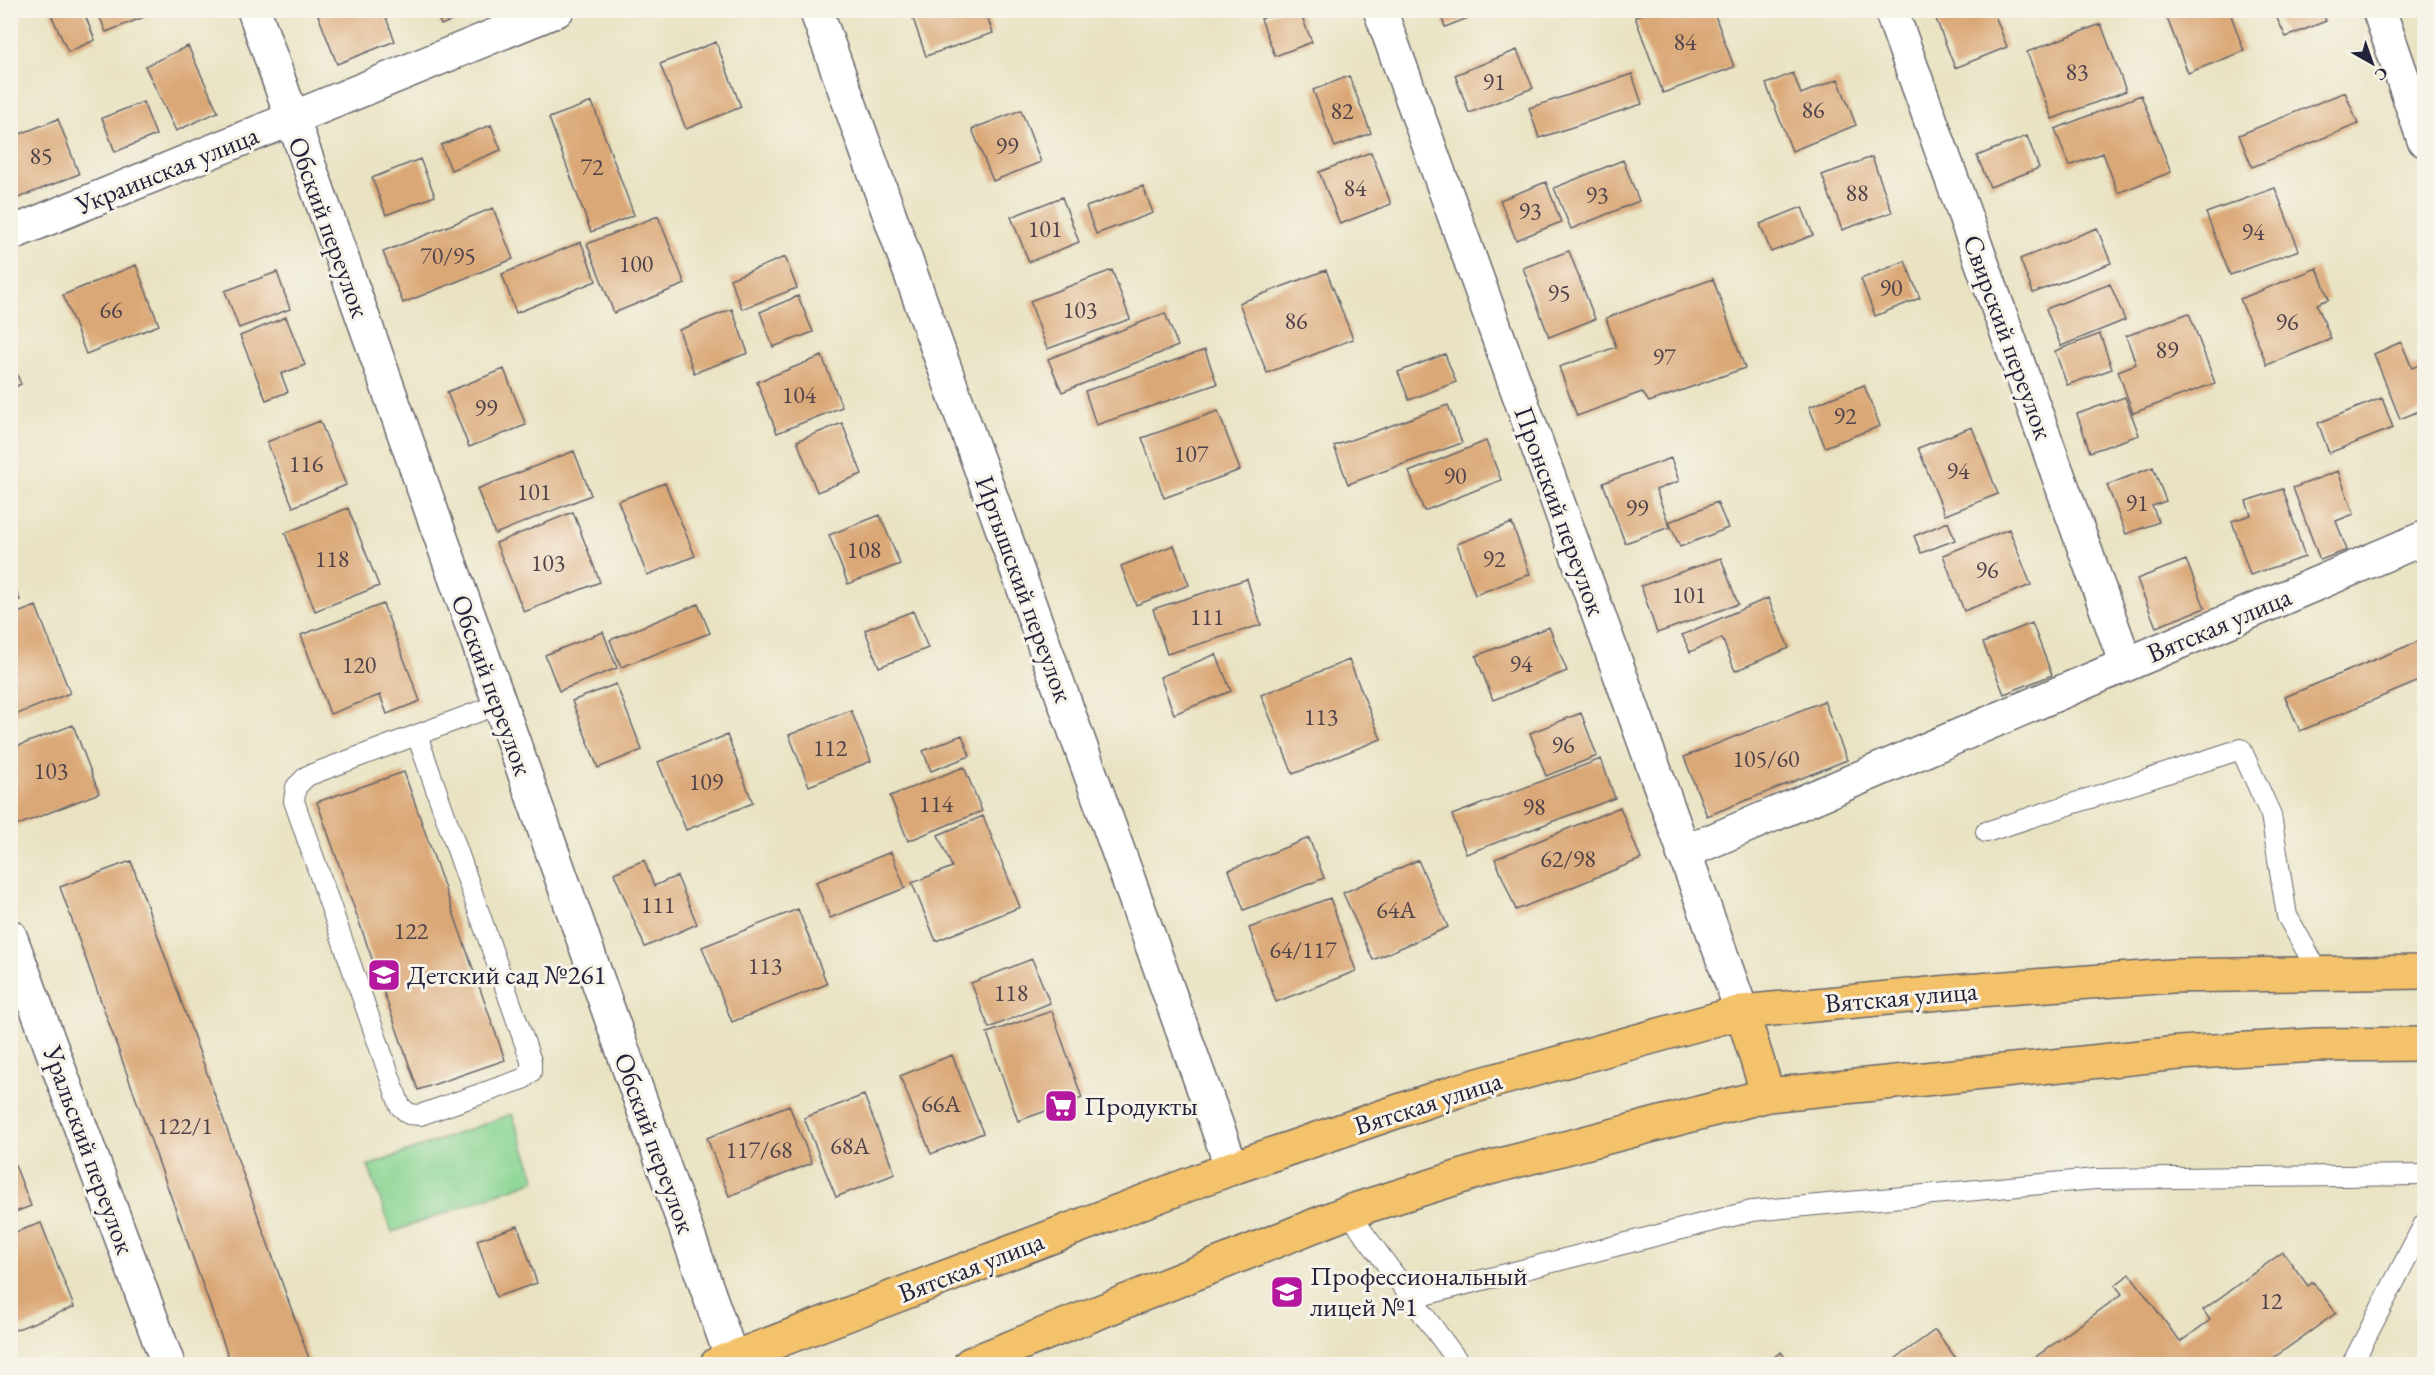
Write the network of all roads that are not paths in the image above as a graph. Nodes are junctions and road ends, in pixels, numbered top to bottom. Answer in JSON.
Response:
{"nodes":[{"id":1,"x":254,"y":10,"type":"edge"},
{"id":2,"x":557,"y":10,"type":"edge"},
{"id":3,"x":816,"y":10,"type":"edge"},
{"id":4,"x":1380,"y":10,"type":"edge"},
{"id":5,"x":1891,"y":10,"type":"edge"},
{"id":6,"x":2379,"y":10,"type":"edge"},
{"id":7,"x":291,"y":119,"type":"junction"},
{"id":8,"x":2424,"y":140,"type":"edge"},
{"id":9,"x":10,"y":234,"type":"edge"},
{"id":10,"x":2424,"y":538,"type":"edge"},
{"id":11,"x":2126,"y":664,"type":"junction"},
{"id":12,"x":499,"y":704,"type":"junction"},
{"id":13,"x":417,"y":735,"type":"junction"},
{"id":14,"x":1986,"y":832,"type":"dead end"},
{"id":15,"x":1683,"y":853,"type":"junction"},
{"id":16,"x":10,"y":936,"type":"edge"},
{"id":17,"x":2424,"y":972,"type":"edge"},
{"id":18,"x":2319,"y":973,"type":"junction"},
{"id":19,"x":1742,"y":1012,"type":"junction"},
{"id":20,"x":2424,"y":1044,"type":"edge"},
{"id":21,"x":1768,"y":1095,"type":"junction"},
{"id":22,"x":1232,"y":1168,"type":"junction"},
{"id":23,"x":2424,"y":1175,"type":"edge"},
{"id":24,"x":1348,"y":1212,"type":"junction"},
{"id":25,"x":2424,"y":1224,"type":"edge"},
{"id":26,"x":1412,"y":1298,"type":"junction"},
{"id":27,"x":724,"y":1362,"type":"edge"},
{"id":28,"x":168,"y":1365,"type":"edge"},
{"id":29,"x":970,"y":1365,"type":"edge"},
{"id":30,"x":1460,"y":1365,"type":"edge"},
{"id":31,"x":2352,"y":1365,"type":"edge"}],
"edges":[{"from":1,"to":7,"type":"street","name":"Обский переулок"},
{"from":2,"to":7,"type":"street","name":"Украинская улица"},
{"from":3,"to":22,"type":"street","name":"Иртышский переулок"},
{"from":4,"to":15,"type":"street","name":"Пронский переулок"},
{"from":5,"to":11,"type":"street","name":"Свирский переулок"},
{"from":6,"to":8,"type":"street"},
{"from":7,"to":9,"type":"street","name":"Украинская улица"},
{"from":7,"to":12,"type":"street","name":"Обский переулок"},
{"from":10,"to":11,"type":"street","name":"Вятская улица"},
{"from":11,"to":15,"type":"street","name":"Вятская улица"},
{"from":12,"to":13,"type":"lane"},
{"from":12,"to":27,"type":"street","name":"Обский переулок"},
{"from":13,"to":13,"type":"lane"},
{"from":14,"to":18,"type":"lane"},
{"from":15,"to":19,"type":"street","name":"Пронский переулок"},
{"from":16,"to":28,"type":"street","name":"Уральский переулок"},
{"from":17,"to":18,"type":"main road","name":"Вятская улица"},
{"from":18,"to":19,"type":"main road","name":"Вятская улица"},
{"from":19,"to":21,"type":"main road"},
{"from":19,"to":22,"type":"main road","name":"Вятская улица"},
{"from":20,"to":21,"type":"main road"},
{"from":21,"to":24,"type":"main road"},
{"from":22,"to":27,"type":"main road","name":"Вятская улица"},
{"from":23,"to":26,"type":"lane"},
{"from":24,"to":26,"type":"lane"},
{"from":24,"to":29,"type":"main road"},
{"from":25,"to":31,"type":"lane"},
{"from":26,"to":30,"type":"lane"}]}
